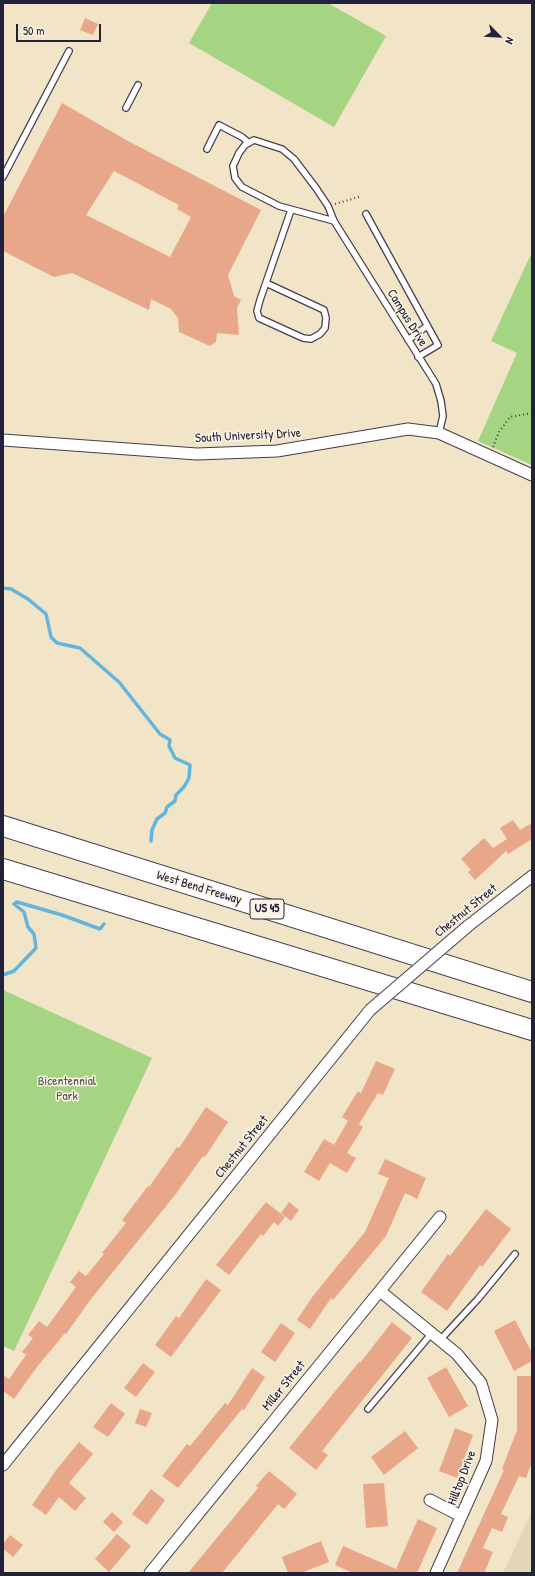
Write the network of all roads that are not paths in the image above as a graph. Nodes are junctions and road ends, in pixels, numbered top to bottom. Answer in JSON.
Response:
{"nodes":[{"id":1,"x":69,"y":51,"type":"dead end"},
{"id":2,"x":138,"y":85,"type":"dead end"},
{"id":3,"x":126,"y":108,"type":"dead end"},
{"id":4,"x":249,"y":143,"type":"junction"},
{"id":5,"x":207,"y":149,"type":"dead end"},
{"id":6,"x":3,"y":177,"type":"edge"},
{"id":7,"x":291,"y":210,"type":"junction"},
{"id":8,"x":366,"y":214,"type":"dead end"},
{"id":9,"x":334,"y":221,"type":"junction"},
{"id":10,"x":266,"y":283,"type":"junction"},
{"id":11,"x":427,"y":326,"type":"junction"},
{"id":12,"x":408,"y":340,"type":"junction"},
{"id":13,"x":418,"y":356,"type":"junction"},
{"id":14,"x":439,"y":434,"type":"junction"},
{"id":15,"x":3,"y":440,"type":"edge"},
{"id":16,"x":532,"y":475,"type":"edge"},
{"id":17,"x":3,"y":826,"type":"edge"},
{"id":18,"x":3,"y":869,"type":"edge"},
{"id":19,"x":532,"y":876,"type":"edge"},
{"id":20,"x":532,"y":992,"type":"edge"},
{"id":21,"x":532,"y":1030,"type":"edge"},
{"id":22,"x":440,"y":1217,"type":"dead end"},
{"id":23,"x":515,"y":1254,"type":"dead end"},
{"id":24,"x":380,"y":1291,"type":"junction"},
{"id":25,"x":436,"y":1336,"type":"junction"},
{"id":26,"x":368,"y":1409,"type":"dead end"},
{"id":27,"x":3,"y":1465,"type":"edge"},
{"id":28,"x":430,"y":1500,"type":"dead end"},
{"id":29,"x":461,"y":1516,"type":"junction"},
{"id":30,"x":150,"y":1573,"type":"edge"},
{"id":31,"x":436,"y":1573,"type":"edge"}],
"edges":[{"from":1,"to":6,"type":"lane"},
{"from":2,"to":3,"type":"lane"},
{"from":4,"to":5,"type":"lane"},
{"from":4,"to":7,"type":"lane"},
{"from":4,"to":9,"type":"lane","name":"Campus Drive"},
{"from":7,"to":9,"type":"lane"},
{"from":7,"to":10,"type":"lane"},
{"from":8,"to":11,"type":"lane"},
{"from":9,"to":12,"type":"lane","name":"Campus Drive"},
{"from":10,"to":10,"type":"lane"},
{"from":11,"to":12,"type":"lane"},
{"from":11,"to":13,"type":"lane"},
{"from":12,"to":13,"type":"lane","name":"Campus Drive"},
{"from":13,"to":14,"type":"lane","name":"Campus Drive"},
{"from":14,"to":15,"type":"street","name":"South University Drive"},
{"from":14,"to":16,"type":"street","name":"South University Drive"},
{"from":17,"to":20,"type":"highway","name":"West Bend Freeway","number":"US 45"},
{"from":18,"to":21,"type":"highway"},
{"from":19,"to":27,"type":"street","name":"Chestnut Street","bridge":true},
{"from":22,"to":24,"type":"street","name":"Miller Street"},
{"from":23,"to":25,"type":"lane"},
{"from":24,"to":25,"type":"street","name":"Hilltop Drive"},
{"from":24,"to":30,"type":"street","name":"Miller Street"},
{"from":25,"to":26,"type":"lane"},
{"from":25,"to":29,"type":"street","name":"Hilltop Drive"},
{"from":28,"to":29,"type":"street"},
{"from":29,"to":31,"type":"street","name":"Hilltop Drive"}]}
